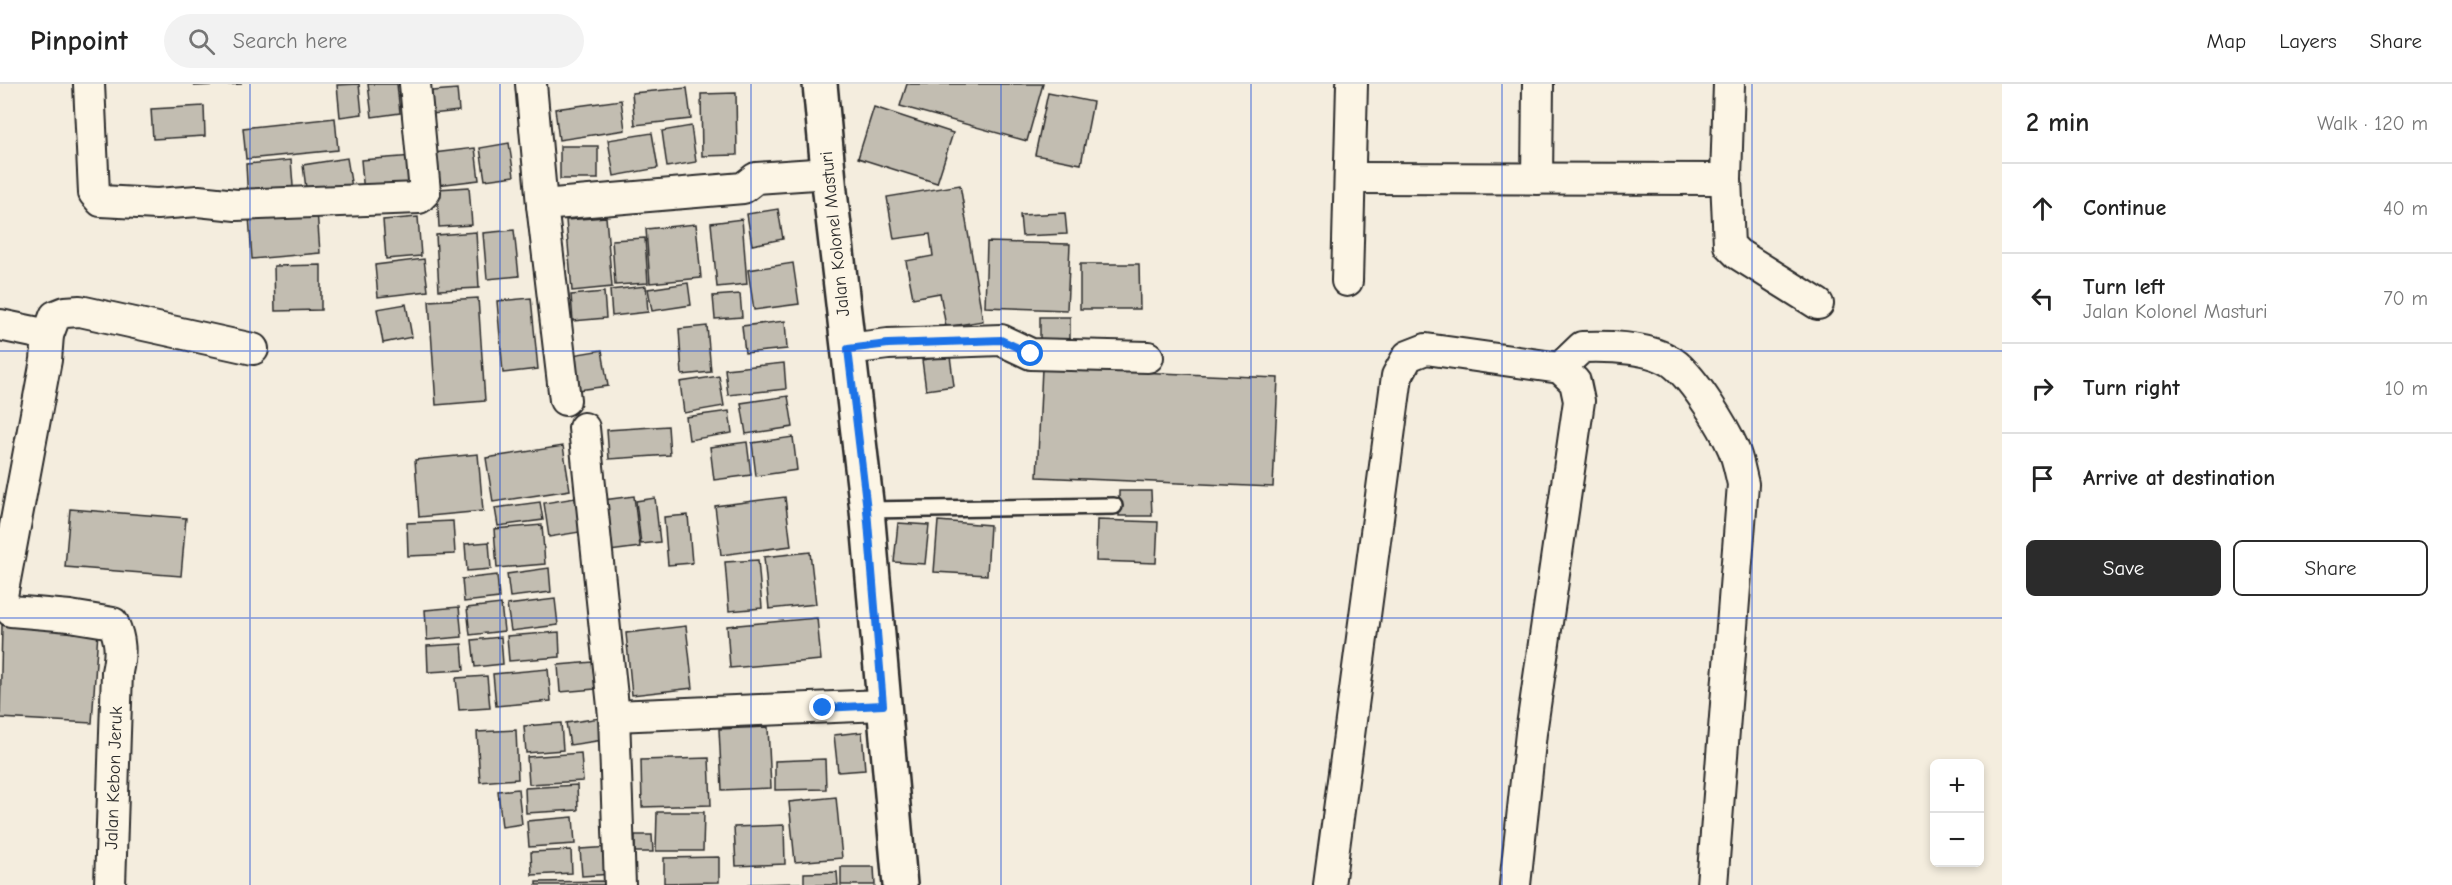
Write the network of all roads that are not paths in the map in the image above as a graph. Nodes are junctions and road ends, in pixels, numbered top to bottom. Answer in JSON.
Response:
{"nodes":[{"id":1,"x":89,"y":84,"type":"edge"},
{"id":2,"x":415,"y":84,"type":"edge"},
{"id":3,"x":531,"y":84,"type":"edge"},
{"id":4,"x":820,"y":84,"type":"edge"},
{"id":5,"x":1352,"y":84,"type":"edge"},
{"id":6,"x":1538,"y":84,"type":"edge"},
{"id":7,"x":1729,"y":84,"type":"edge"},
{"id":8,"x":1351,"y":178,"type":"junction"},
{"id":9,"x":1537,"y":179,"type":"junction"},
{"id":10,"x":1726,"y":179,"type":"junction"},
{"id":11,"x":829,"y":183,"type":"junction"},
{"id":12,"x":542,"y":205,"type":"junction"},
{"id":13,"x":1347,"y":281,"type":"dead end"},
{"id":14,"x":1818,"y":304,"type":"dead end"},
{"id":15,"x":0,"y":325,"type":"edge"},
{"id":16,"x":48,"y":335,"type":"junction"},
{"id":17,"x":253,"y":349,"type":"dead end"},
{"id":18,"x":848,"y":349,"type":"junction"},
{"id":19,"x":1148,"y":357,"type":"dead end"},
{"id":20,"x":1560,"y":368,"type":"junction"},
{"id":21,"x":565,"y":400,"type":"dead end"},
{"id":22,"x":584,"y":428,"type":"dead end"},
{"id":23,"x":1114,"y":506,"type":"dead end"},
{"id":24,"x":867,"y":510,"type":"junction"},
{"id":25,"x":883,"y":705,"type":"junction"},
{"id":26,"x":614,"y":716,"type":"junction"},
{"id":27,"x":110,"y":885,"type":"edge"},
{"id":28,"x":620,"y":885,"type":"edge"},
{"id":29,"x":900,"y":885,"type":"edge"},
{"id":30,"x":1329,"y":885,"type":"edge"},
{"id":31,"x":1515,"y":885,"type":"edge"},
{"id":32,"x":1712,"y":885,"type":"edge"}],
"edges":[{"from":1,"to":2,"type":"street"},
{"from":3,"to":12,"type":"street"},
{"from":4,"to":11,"type":"main road","name":"Jalan Kolonel Masturi"},
{"from":5,"to":8,"type":"street"},
{"from":6,"to":9,"type":"street"},
{"from":7,"to":10,"type":"street"},
{"from":8,"to":9,"type":"street"},
{"from":8,"to":13,"type":"street"},
{"from":9,"to":10,"type":"street"},
{"from":10,"to":14,"type":"street"},
{"from":11,"to":12,"type":"street"},
{"from":11,"to":18,"type":"main road","name":"Jalan Kolonel Masturi"},
{"from":12,"to":21,"type":"street"},
{"from":15,"to":16,"type":"street"},
{"from":16,"to":17,"type":"street"},
{"from":16,"to":27,"type":"street","name":"Jalan Kebon Jeruk"},
{"from":18,"to":19,"type":"street"},
{"from":18,"to":24,"type":"main road","name":"Jalan Kolonel Masturi"},
{"from":20,"to":30,"type":"street"},
{"from":20,"to":31,"type":"street"},
{"from":20,"to":32,"type":"street"},
{"from":22,"to":26,"type":"street"},
{"from":23,"to":24,"type":"lane"},
{"from":24,"to":25,"type":"main road","name":"Jalan Kolonel Masturi"},
{"from":25,"to":26,"type":"street"},
{"from":25,"to":29,"type":"main road","name":"Jalan Kolonel Masturi"},
{"from":26,"to":28,"type":"street"}]}
